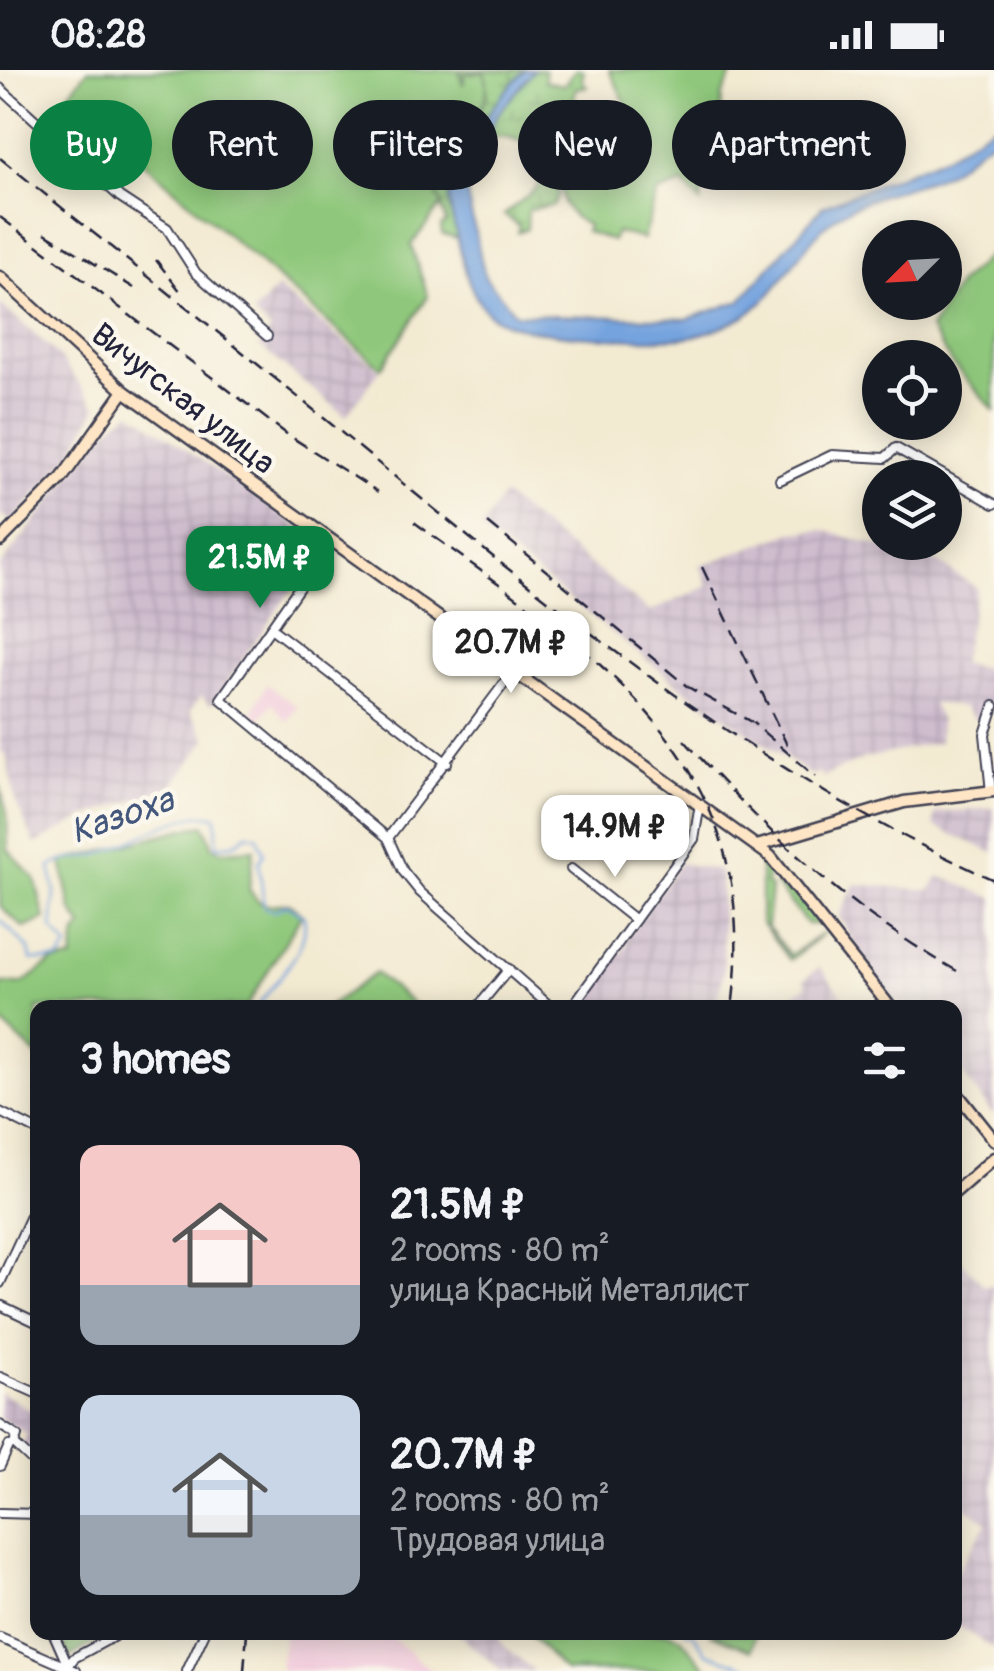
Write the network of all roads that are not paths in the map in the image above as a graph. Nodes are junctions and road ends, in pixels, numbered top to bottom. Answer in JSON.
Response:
{"nodes":[{"id":1,"x":0,"y":88,"type":"edge"},
{"id":2,"x":0,"y":278,"type":"edge"},
{"id":3,"x":267,"y":336,"type":"dead end"},
{"id":4,"x":124,"y":392,"type":"junction"},
{"id":5,"x":780,"y":480,"type":"dead end"},
{"id":6,"x":994,"y":504,"type":"edge"},
{"id":7,"x":0,"y":541,"type":"edge"},
{"id":8,"x":330,"y":543,"type":"junction"},
{"id":9,"x":272,"y":628,"type":"junction"},
{"id":10,"x":512,"y":673,"type":"junction"},
{"id":11,"x":994,"y":706,"type":"edge"},
{"id":12,"x":447,"y":763,"type":"junction"},
{"id":13,"x":992,"y":791,"type":"edge"},
{"id":14,"x":700,"y":804,"type":"junction"},
{"id":15,"x":388,"y":838,"type":"junction"},
{"id":16,"x":757,"y":846,"type":"junction"},
{"id":17,"x":571,"y":870,"type":"dead end"},
{"id":18,"x":635,"y":920,"type":"junction"},
{"id":19,"x":509,"y":969,"type":"junction"},
{"id":20,"x":484,"y":1000,"type":"edge"},
{"id":21,"x":543,"y":1000,"type":"edge"},
{"id":22,"x":577,"y":1000,"type":"edge"},
{"id":23,"x":886,"y":1000,"type":"edge"},
{"id":24,"x":962,"y":1099,"type":"edge"},
{"id":25,"x":0,"y":1112,"type":"edge"},
{"id":26,"x":30,"y":1127,"type":"edge"},
{"id":27,"x":994,"y":1140,"type":"edge"},
{"id":28,"x":994,"y":1158,"type":"edge"},
{"id":29,"x":962,"y":1186,"type":"edge"},
{"id":30,"x":30,"y":1218,"type":"edge"},
{"id":31,"x":0,"y":1283,"type":"edge"},
{"id":32,"x":0,"y":1305,"type":"edge"},
{"id":33,"x":30,"y":1319,"type":"edge"},
{"id":34,"x":0,"y":1377,"type":"edge"},
{"id":35,"x":30,"y":1390,"type":"edge"},
{"id":36,"x":0,"y":1425,"type":"edge"},
{"id":37,"x":9,"y":1446,"type":"dead end"},
{"id":38,"x":30,"y":1459,"type":"edge"},
{"id":39,"x":0,"y":1466,"type":"edge"},
{"id":40,"x":0,"y":1514,"type":"edge"},
{"id":41,"x":30,"y":1514,"type":"edge"},
{"id":42,"x":0,"y":1638,"type":"edge"},
{"id":43,"x":57,"y":1640,"type":"edge"},
{"id":44,"x":107,"y":1640,"type":"edge"},
{"id":45,"x":202,"y":1640,"type":"edge"},
{"id":46,"x":52,"y":1658,"type":"junction"},
{"id":47,"x":72,"y":1669,"type":"edge"},
{"id":48,"x":46,"y":1671,"type":"edge"},
{"id":49,"x":187,"y":1671,"type":"edge"}],
"edges":[{"from":1,"to":3,"type":"street"},
{"from":2,"to":4,"type":"main road","name":"Вичугская улица"},
{"from":4,"to":7,"type":"main road"},
{"from":4,"to":8,"type":"main road","name":"Вичугская улица"},
{"from":5,"to":6,"type":"street"},
{"from":8,"to":9,"type":"street"},
{"from":8,"to":10,"type":"main road","name":"Вичугская улица"},
{"from":9,"to":12,"type":"street"},
{"from":9,"to":15,"type":"street"},
{"from":10,"to":12,"type":"street"},
{"from":10,"to":14,"type":"main road","name":"Вичугская улица"},
{"from":11,"to":13,"type":"street"},
{"from":12,"to":15,"type":"street"},
{"from":13,"to":16,"type":"main road"},
{"from":14,"to":16,"type":"main road","name":"Вичугская улица"},
{"from":14,"to":18,"type":"street"},
{"from":15,"to":19,"type":"street"},
{"from":16,"to":23,"type":"main road","name":"Вичугская улица"},
{"from":17,"to":18,"type":"street"},
{"from":18,"to":22,"type":"street"},
{"from":19,"to":20,"type":"street"},
{"from":19,"to":21,"type":"street"},
{"from":24,"to":27,"type":"main road"},
{"from":25,"to":26,"type":"street"},
{"from":28,"to":29,"type":"main road"},
{"from":30,"to":31,"type":"street"},
{"from":32,"to":33,"type":"street"},
{"from":34,"to":35,"type":"street"},
{"from":36,"to":38,"type":"street"},
{"from":37,"to":39,"type":"street"},
{"from":40,"to":41,"type":"street"},
{"from":42,"to":46,"type":"street"},
{"from":43,"to":47,"type":"street"},
{"from":44,"to":47,"type":"street"},
{"from":45,"to":49,"type":"street"},
{"from":46,"to":47,"type":"street"},
{"from":46,"to":48,"type":"street"}]}
